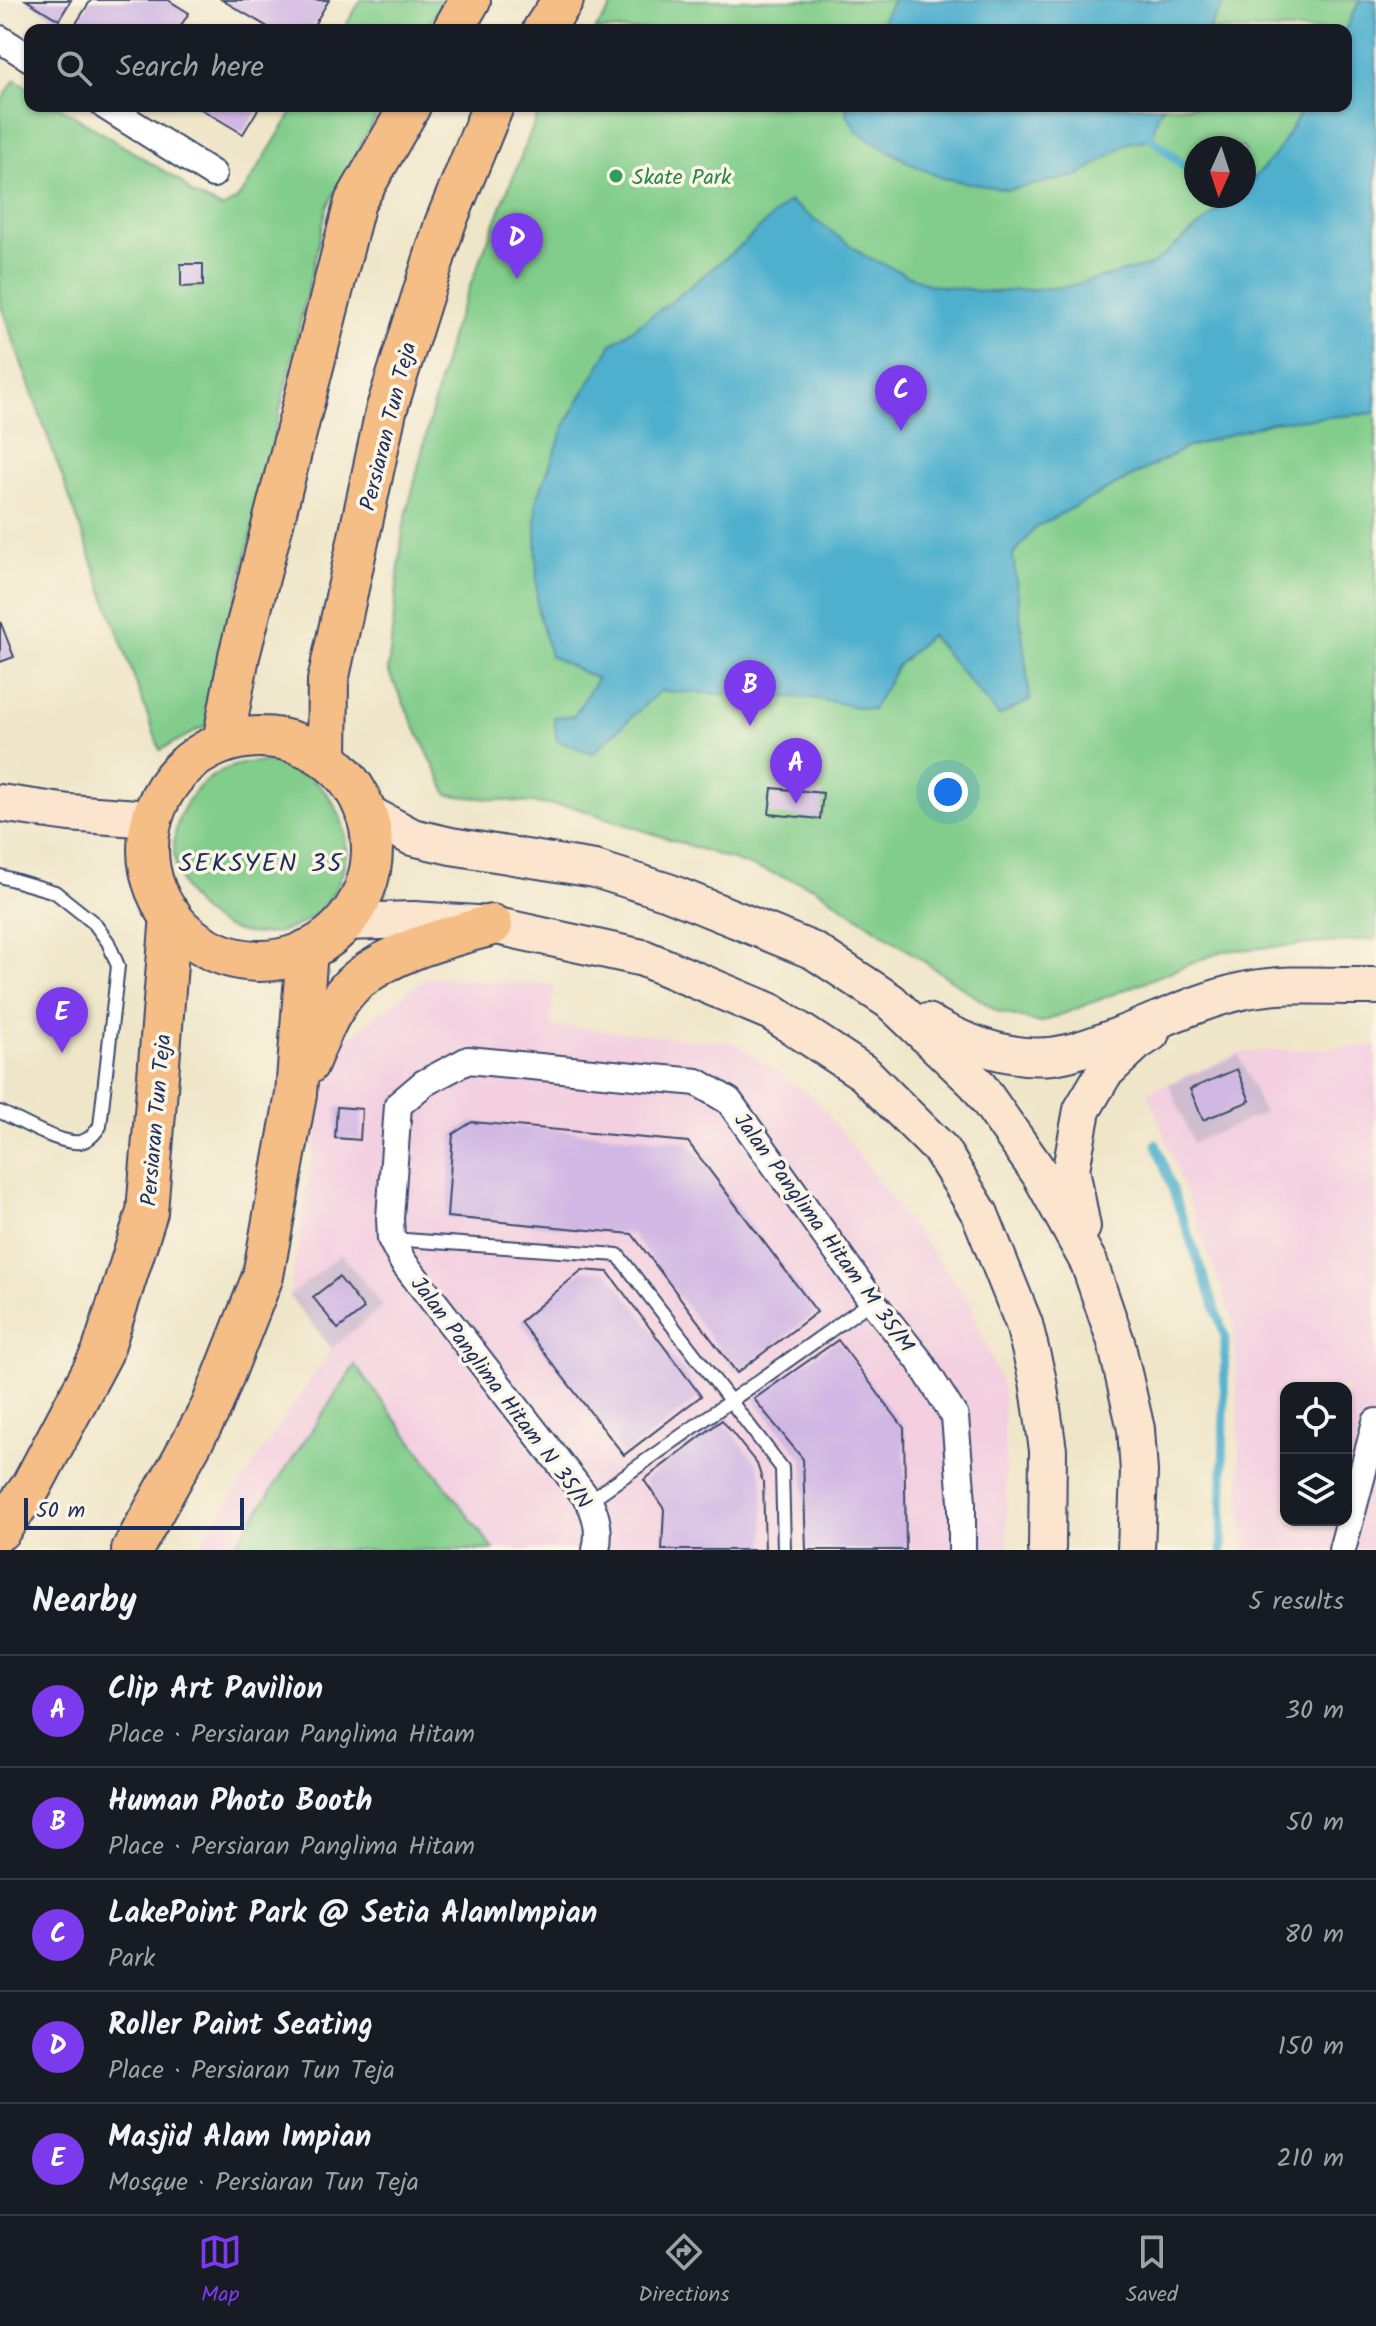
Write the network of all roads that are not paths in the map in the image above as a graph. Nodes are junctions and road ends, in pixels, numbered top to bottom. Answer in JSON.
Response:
{"nodes":[{"id":1,"x":470,"y":0,"type":"edge"},
{"id":2,"x":563,"y":0,"type":"edge"},
{"id":3,"x":456,"y":24,"type":"edge"},
{"id":4,"x":547,"y":24,"type":"edge"},
{"id":5,"x":0,"y":39,"type":"edge"},
{"id":6,"x":24,"y":54,"type":"edge"},
{"id":7,"x":115,"y":112,"type":"edge"},
{"id":8,"x":407,"y":112,"type":"edge"},
{"id":9,"x":491,"y":112,"type":"edge"},
{"id":10,"x":213,"y":174,"type":"dead end"},
{"id":11,"x":223,"y":742,"type":"junction"},
{"id":12,"x":327,"y":758,"type":"junction"},
{"id":13,"x":0,"y":803,"type":"edge"},
{"id":14,"x":367,"y":813,"type":"junction"},
{"id":15,"x":151,"y":819,"type":"junction"},
{"id":16,"x":0,"y":876,"type":"edge"},
{"id":17,"x":171,"y":915,"type":"junction"},
{"id":18,"x":344,"y":922,"type":"junction"},
{"id":19,"x":492,"y":925,"type":"junction"},
{"id":20,"x":307,"y":950,"type":"junction"},
{"id":21,"x":1376,"y":986,"type":"edge"},
{"id":22,"x":890,"y":1001,"type":"junction"},
{"id":23,"x":1197,"y":1005,"type":"junction"},
{"id":24,"x":296,"y":1094,"type":"junction"},
{"id":25,"x":0,"y":1112,"type":"edge"},
{"id":26,"x":391,"y":1239,"type":"junction"},
{"id":27,"x":1089,"y":1263,"type":"junction"},
{"id":28,"x":872,"y":1301,"type":"junction"},
{"id":29,"x":731,"y":1401,"type":"junction"},
{"id":30,"x":1376,"y":1422,"type":"edge"},
{"id":31,"x":1372,"y":1455,"type":"edge"},
{"id":32,"x":589,"y":1501,"type":"junction"},
{"id":33,"x":0,"y":1530,"type":"edge"},
{"id":34,"x":132,"y":1550,"type":"edge"},
{"id":35,"x":596,"y":1550,"type":"edge"},
{"id":36,"x":784,"y":1550,"type":"edge"},
{"id":37,"x":962,"y":1550,"type":"edge"},
{"id":38,"x":1047,"y":1550,"type":"edge"},
{"id":39,"x":1136,"y":1550,"type":"edge"},
{"id":40,"x":1342,"y":1550,"type":"edge"}],
"edges":[{"from":1,"to":3,"type":"main road"},
{"from":2,"to":4,"type":"main road"},
{"from":5,"to":6,"type":"street"},
{"from":7,"to":10,"type":"street"},
{"from":8,"to":11,"type":"main road"},
{"from":9,"to":12,"type":"main road","name":"Persiaran Tun Teja"},
{"from":11,"to":12,"type":"main road"},
{"from":11,"to":15,"type":"main road"},
{"from":12,"to":14,"type":"main road"},
{"from":13,"to":15,"type":"main road"},
{"from":14,"to":18,"type":"main road"},
{"from":14,"to":22,"type":"main road"},
{"from":15,"to":17,"type":"main road"},
{"from":16,"to":25,"type":"lane"},
{"from":17,"to":20,"type":"main road"},
{"from":17,"to":33,"type":"main road","name":"Persiaran Tun Teja"},
{"from":18,"to":19,"type":"main road"},
{"from":18,"to":20,"type":"main road"},
{"from":19,"to":24,"type":"main road"},
{"from":19,"to":38,"type":"main road"},
{"from":20,"to":24,"type":"main road"},
{"from":21,"to":23,"type":"main road"},
{"from":22,"to":23,"type":"main road"},
{"from":22,"to":27,"type":"main road"},
{"from":23,"to":27,"type":"main road"},
{"from":24,"to":34,"type":"main road"},
{"from":26,"to":28,"type":"street","name":"Jalan Panglima Hitam M 35/M"},
{"from":26,"to":29,"type":"lane"},
{"from":26,"to":32,"type":"street","name":"Jalan Panglima Hitam N 35/N"},
{"from":27,"to":39,"type":"main road"},
{"from":28,"to":29,"type":"lane"},
{"from":28,"to":37,"type":"street","name":"Jalan Panglima Hitam M 35/M"},
{"from":29,"to":32,"type":"lane"},
{"from":29,"to":36,"type":"lane"},
{"from":30,"to":31,"type":"street"},
{"from":31,"to":40,"type":"street"},
{"from":32,"to":35,"type":"street","name":"Jalan Panglima Hitam N 35/N"}]}
